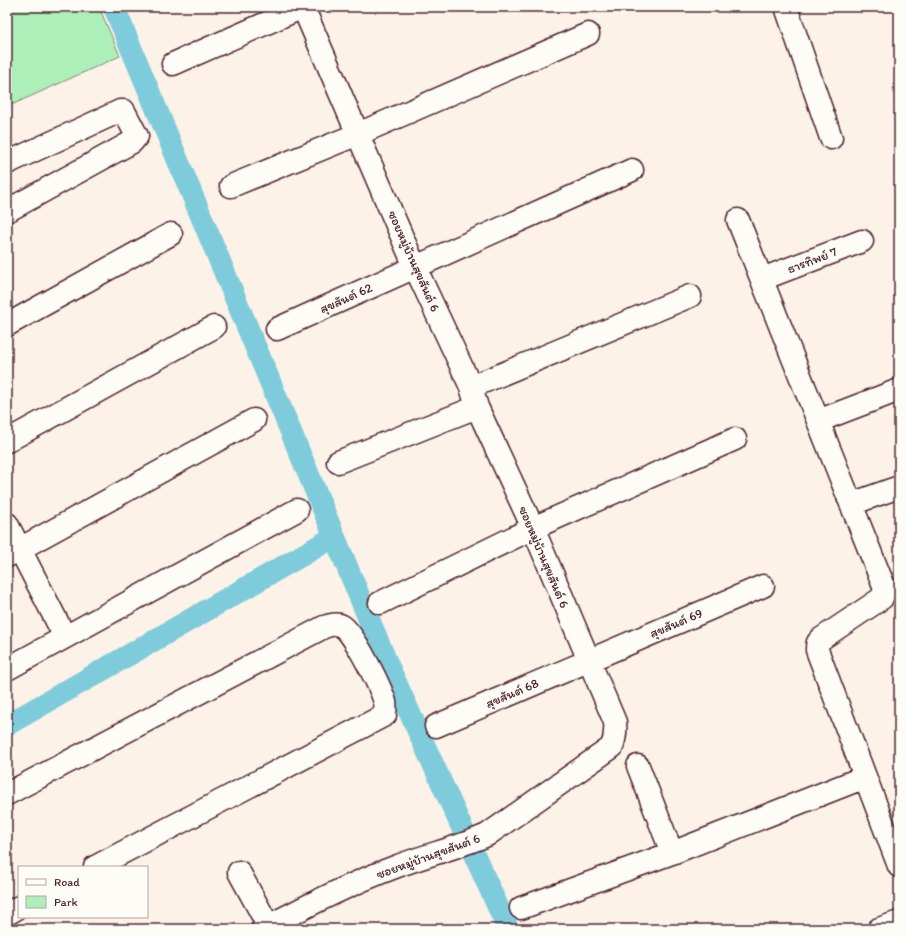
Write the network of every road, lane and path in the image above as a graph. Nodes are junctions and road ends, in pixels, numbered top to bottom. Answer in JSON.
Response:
{"nodes":[{"id":1,"x":303,"y":7,"type":"edge"},
{"id":2,"x":786,"y":7,"type":"edge"},
{"id":3,"x":588,"y":34,"type":"dead end"},
{"id":4,"x":173,"y":64,"type":"dead end"},
{"id":5,"x":358,"y":134,"type":"junction"},
{"id":6,"x":831,"y":138,"type":"dead end"},
{"id":7,"x":7,"y":163,"type":"edge"},
{"id":8,"x":632,"y":170,"type":"dead end"},
{"id":9,"x":231,"y":186,"type":"dead end"},
{"id":10,"x":7,"y":211,"type":"edge"},
{"id":11,"x":738,"y":220,"type":"dead end"},
{"id":12,"x":171,"y":234,"type":"dead end"},
{"id":13,"x":862,"y":241,"type":"dead end"},
{"id":14,"x":415,"y":267,"type":"junction"},
{"id":15,"x":762,"y":279,"type":"junction"},
{"id":16,"x":690,"y":296,"type":"dead end"},
{"id":17,"x":7,"y":325,"type":"edge"},
{"id":18,"x":214,"y":327,"type":"dead end"},
{"id":19,"x":277,"y":329,"type":"dead end"},
{"id":20,"x":899,"y":390,"type":"edge"},
{"id":21,"x":474,"y":397,"type":"junction"},
{"id":22,"x":254,"y":420,"type":"dead end"},
{"id":23,"x":818,"y":421,"type":"junction"},
{"id":24,"x":735,"y":439,"type":"dead end"},
{"id":25,"x":7,"y":441,"type":"edge"},
{"id":26,"x":338,"y":462,"type":"dead end"},
{"id":27,"x":899,"y":487,"type":"edge"},
{"id":28,"x":852,"y":504,"type":"junction"},
{"id":29,"x":297,"y":510,"type":"dead end"},
{"id":30,"x":7,"y":524,"type":"edge"},
{"id":31,"x":533,"y":528,"type":"junction"},
{"id":32,"x":13,"y":552,"type":"edge"},
{"id":33,"x":763,"y":586,"type":"dead end"},
{"id":34,"x":380,"y":603,"type":"dead end"},
{"id":35,"x":65,"y":637,"type":"junction"},
{"id":36,"x":588,"y":660,"type":"junction"},
{"id":37,"x":7,"y":669,"type":"edge"},
{"id":38,"x":436,"y":726,"type":"dead end"},
{"id":39,"x":638,"y":766,"type":"dead end"},
{"id":40,"x":864,"y":777,"type":"junction"},
{"id":41,"x":7,"y":794,"type":"edge"},
{"id":42,"x":672,"y":853,"type":"junction"},
{"id":43,"x":97,"y":866,"type":"edge"},
{"id":44,"x":899,"y":866,"type":"edge"},
{"id":45,"x":239,"y":872,"type":"dead end"},
{"id":46,"x":18,"y":908,"type":"edge"},
{"id":47,"x":521,"y":908,"type":"dead end"},
{"id":48,"x":7,"y":914,"type":"edge"},
{"id":49,"x":899,"y":922,"type":"edge"},
{"id":50,"x":267,"y":928,"type":"edge"},
{"id":51,"x":879,"y":929,"type":"edge"}],
"edges":[{"from":1,"to":4,"type":"street"},
{"from":1,"to":5,"type":"street","name":"ซอยหมู่บ้านสุขสันต์ 6"},
{"from":2,"to":6,"type":"street"},
{"from":3,"to":5,"type":"street"},
{"from":5,"to":9,"type":"street"},
{"from":5,"to":14,"type":"street","name":"ซอยหมู่บ้านสุขสันต์ 6"},
{"from":7,"to":10,"type":"street"},
{"from":8,"to":14,"type":"street","name":"สุขสันต์ 62"},
{"from":11,"to":15,"type":"street"},
{"from":12,"to":17,"type":"street"},
{"from":13,"to":15,"type":"street","name":"ธารทิพย์ 7"},
{"from":14,"to":19,"type":"street","name":"สุขสันต์ 62"},
{"from":14,"to":21,"type":"street","name":"ซอยหมู่บ้านสุขสันต์ 6"},
{"from":15,"to":23,"type":"street"},
{"from":16,"to":21,"type":"street"},
{"from":18,"to":25,"type":"street"},
{"from":20,"to":23,"type":"street"},
{"from":21,"to":26,"type":"street"},
{"from":21,"to":31,"type":"street","name":"ซอยหมู่บ้านสุขสันต์ 6"},
{"from":22,"to":32,"type":"street"},
{"from":23,"to":28,"type":"street"},
{"from":24,"to":31,"type":"street"},
{"from":27,"to":28,"type":"street"},
{"from":28,"to":40,"type":"street"},
{"from":29,"to":35,"type":"street"},
{"from":30,"to":32,"type":"street"},
{"from":31,"to":34,"type":"street"},
{"from":31,"to":36,"type":"street","name":"ซอยหมู่บ้านสุขสันต์ 6"},
{"from":32,"to":35,"type":"street"},
{"from":33,"to":36,"type":"street","name":"สุขสันต์ 69"},
{"from":35,"to":37,"type":"street"},
{"from":36,"to":38,"type":"street","name":"สุขสันต์ 68"},
{"from":36,"to":50,"type":"street","name":"ซอยหมู่บ้านสุขสันต์ 6"},
{"from":39,"to":42,"type":"street"},
{"from":40,"to":42,"type":"street"},
{"from":40,"to":44,"type":"street"},
{"from":41,"to":43,"type":"street"},
{"from":42,"to":47,"type":"street"},
{"from":45,"to":50,"type":"street"},
{"from":46,"to":48,"type":"street"},
{"from":49,"to":51,"type":"street"}]}
